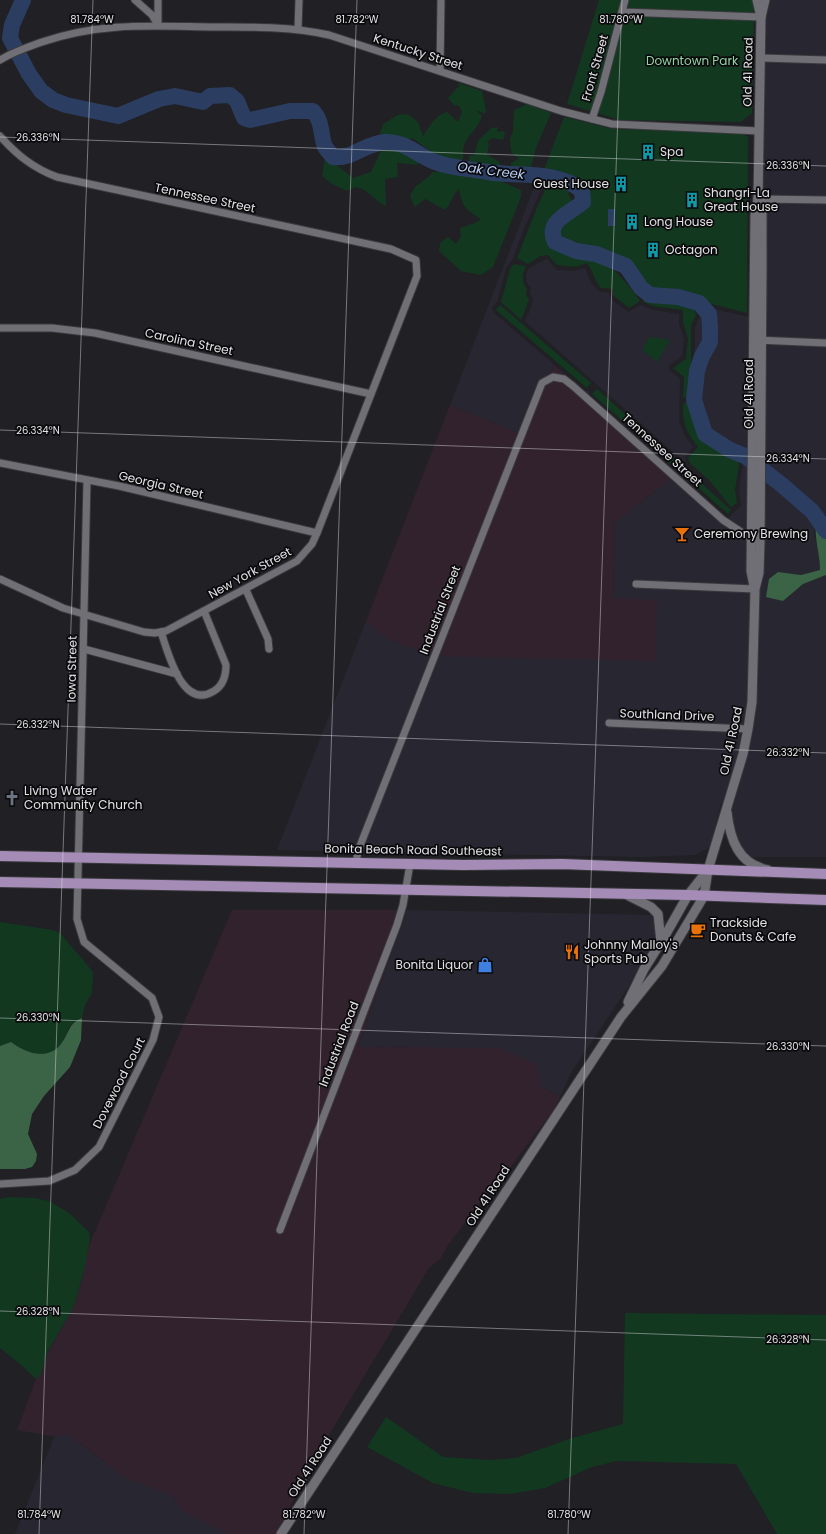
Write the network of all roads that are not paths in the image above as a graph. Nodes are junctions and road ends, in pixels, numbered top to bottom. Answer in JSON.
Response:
{"nodes":[{"id":1,"x":134,"y":0,"type":"edge"},
{"id":2,"x":158,"y":0,"type":"edge"},
{"id":3,"x":298,"y":0,"type":"edge"},
{"id":4,"x":440,"y":0,"type":"edge"},
{"id":5,"x":625,"y":0,"type":"edge"},
{"id":6,"x":757,"y":0,"type":"edge"},
{"id":7,"x":765,"y":0,"type":"edge"},
{"id":8,"x":622,"y":12,"type":"junction"},
{"id":9,"x":761,"y":17,"type":"junction"},
{"id":10,"x":158,"y":25,"type":"junction"},
{"id":11,"x":298,"y":29,"type":"junction"},
{"id":12,"x":3,"y":58,"type":"edge"},
{"id":13,"x":761,"y":58,"type":"junction"},
{"id":14,"x":826,"y":60,"type":"edge"},
{"id":15,"x":440,"y":71,"type":"junction"},
{"id":16,"x":592,"y":119,"type":"junction"},
{"id":17,"x":759,"y":131,"type":"junction"},
{"id":18,"x":1,"y":138,"type":"edge"},
{"id":19,"x":758,"y":199,"type":"junction"},
{"id":20,"x":826,"y":200,"type":"edge"},
{"id":21,"x":416,"y":260,"type":"joint"},
{"id":22,"x":0,"y":328,"type":"edge"},
{"id":23,"x":757,"y":340,"type":"junction"},
{"id":24,"x":826,"y":343,"type":"edge"},
{"id":25,"x":558,"y":378,"type":"joint"},
{"id":26,"x":371,"y":394,"type":"junction"},
{"id":27,"x":0,"y":463,"type":"edge"},
{"id":28,"x":87,"y":481,"type":"junction"},
{"id":29,"x":757,"y":486,"type":"junction"},
{"id":30,"x":317,"y":532,"type":"junction"},
{"id":31,"x":752,"y":539,"type":"junction"},
{"id":32,"x":0,"y":579,"type":"edge"},
{"id":33,"x":636,"y":584,"type":"dead end"},
{"id":34,"x":755,"y":589,"type":"junction"},
{"id":35,"x":246,"y":590,"type":"junction"},
{"id":36,"x":204,"y":611,"type":"junction"},
{"id":37,"x":84,"y":615,"type":"junction"},
{"id":38,"x":161,"y":632,"type":"junction"},
{"id":39,"x":269,"y":648,"type":"dead end"},
{"id":40,"x":84,"y":649,"type":"junction"},
{"id":41,"x":177,"y":674,"type":"junction"},
{"id":42,"x":609,"y":723,"type":"dead end"},
{"id":43,"x":748,"y":729,"type":"junction"},
{"id":44,"x":726,"y":808,"type":"junction"},
{"id":45,"x":0,"y":856,"type":"edge"},
{"id":46,"x":79,"y":857,"type":"junction"},
{"id":47,"x":356,"y":863,"type":"junction"},
{"id":48,"x":410,"y":864,"type":"junction"},
{"id":49,"x":708,"y":870,"type":"junction"},
{"id":50,"x":785,"y":873,"type":"junction"},
{"id":51,"x":826,"y":874,"type":"edge"},
{"id":52,"x":0,"y":882,"type":"edge"},
{"id":53,"x":79,"y":884,"type":"junction"},
{"id":54,"x":406,"y":891,"type":"junction"},
{"id":55,"x":627,"y":895,"type":"junction"},
{"id":56,"x":688,"y":895,"type":"junction"},
{"id":57,"x":704,"y":896,"type":"junction"},
{"id":58,"x":826,"y":900,"type":"edge"},
{"id":59,"x":661,"y":942,"type":"junction"},
{"id":60,"x":621,"y":1017,"type":"junction"},
{"id":61,"x":0,"y":1184,"type":"edge"},
{"id":62,"x":280,"y":1230,"type":"dead end"},
{"id":63,"x":281,"y":1534,"type":"edge"}],
"edges":[{"from":1,"to":10,"type":"street"},
{"from":2,"to":10,"type":"street"},
{"from":3,"to":11,"type":"street"},
{"from":4,"to":15,"type":"street"},
{"from":5,"to":8,"type":"street","name":"Front Street"},
{"from":6,"to":9,"type":"street","name":"Old 41 Road"},
{"from":7,"to":9,"type":"street","name":"Old 41 Road"},
{"from":8,"to":9,"type":"street"},
{"from":8,"to":16,"type":"street","name":"Front Street"},
{"from":9,"to":13,"type":"street","name":"Old 41 Road"},
{"from":10,"to":11,"type":"street","name":"Kentucky Street"},
{"from":10,"to":12,"type":"street","name":"Kentucky Street"},
{"from":11,"to":15,"type":"street","name":"Kentucky Street"},
{"from":13,"to":14,"type":"street"},
{"from":13,"to":17,"type":"street","name":"Old 41 Road"},
{"from":15,"to":16,"type":"street","name":"Kentucky Street"},
{"from":16,"to":17,"type":"street","name":"Kentucky Street"},
{"from":17,"to":19,"type":"street","name":"Old 41 Road"},
{"from":18,"to":21,"type":"street","name":"Tennessee Street"},
{"from":19,"to":20,"type":"street"},
{"from":19,"to":23,"type":"street","name":"Old 41 Road"},
{"from":21,"to":26,"type":"street","name":"New York Street"},
{"from":22,"to":26,"type":"street","name":"Carolina Street"},
{"from":23,"to":24,"type":"street"},
{"from":23,"to":29,"type":"street","name":"Old 41 Road"},
{"from":25,"to":31,"type":"street","name":"Tennessee Street"},
{"from":25,"to":47,"type":"street","name":"Industrial Street"},
{"from":26,"to":30,"type":"street","name":"New York Street"},
{"from":27,"to":28,"type":"street","name":"Georgia Street"},
{"from":28,"to":30,"type":"street","name":"Georgia Street"},
{"from":28,"to":37,"type":"street","name":"Iowa Street"},
{"from":29,"to":31,"type":"street","name":"Old 41 Road"},
{"from":29,"to":34,"type":"street","name":"Old 41 Road"},
{"from":30,"to":35,"type":"street","name":"New York Street"},
{"from":31,"to":34,"type":"street","name":"Old 41 Road"},
{"from":32,"to":37,"type":"street","name":"New York Street"},
{"from":33,"to":34,"type":"street"},
{"from":34,"to":43,"type":"street","name":"Old 41 Road"},
{"from":35,"to":36,"type":"street","name":"New York Street"},
{"from":35,"to":39,"type":"street"},
{"from":36,"to":38,"type":"street","name":"New York Street"},
{"from":36,"to":41,"type":"street"},
{"from":37,"to":38,"type":"street","name":"New York Street"},
{"from":37,"to":40,"type":"street","name":"Iowa Street"},
{"from":38,"to":41,"type":"street"},
{"from":40,"to":41,"type":"street"},
{"from":40,"to":46,"type":"street","name":"Iowa Street"},
{"from":42,"to":43,"type":"street","name":"Southland Drive"},
{"from":43,"to":44,"type":"street","name":"Old 41 Road"},
{"from":44,"to":49,"type":"street","name":"Old 41 Road"},
{"from":44,"to":50,"type":"street"},
{"from":45,"to":46,"type":"main road","name":"Bonita Beach Road Southeast"},
{"from":46,"to":47,"type":"main road","name":"Bonita Beach Road Southeast"},
{"from":46,"to":53,"type":"street","name":"Dovewood Court"},
{"from":47,"to":48,"type":"main road","name":"Bonita Beach Road Southeast"},
{"from":48,"to":49,"type":"main road","name":"Bonita Beach Road Southeast"},
{"from":48,"to":54,"type":"street","name":"Industrial Road"},
{"from":49,"to":50,"type":"main road","name":"Bonita Beach Road Southeast"},
{"from":49,"to":56,"type":"street","name":"Old 41 Road"},
{"from":49,"to":57,"type":"street","name":"Old 41 Road"},
{"from":50,"to":51,"type":"main road","name":"Bonita Beach Road Southeast"},
{"from":52,"to":53,"type":"main road"},
{"from":53,"to":54,"type":"main road"},
{"from":53,"to":61,"type":"street","name":"Dovewood Court"},
{"from":54,"to":55,"type":"main road"},
{"from":54,"to":62,"type":"street","name":"Industrial Road"},
{"from":55,"to":56,"type":"main road"},
{"from":55,"to":59,"type":"street"},
{"from":56,"to":57,"type":"main road"},
{"from":56,"to":59,"type":"street","name":"Old 41 Road"},
{"from":57,"to":58,"type":"main road"},
{"from":57,"to":60,"type":"street","name":"Old 41 Road"},
{"from":59,"to":60,"type":"street","name":"Old 41 Road"},
{"from":60,"to":63,"type":"street","name":"Old 41 Road"}]}
